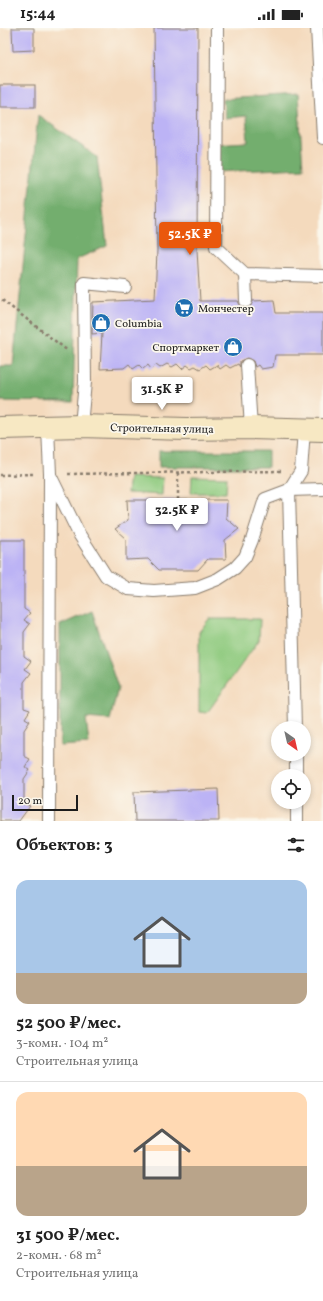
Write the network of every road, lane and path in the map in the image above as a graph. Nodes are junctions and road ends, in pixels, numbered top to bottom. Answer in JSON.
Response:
{"nodes":[{"id":1,"x":217,"y":28,"type":"edge"},
{"id":2,"x":317,"y":28,"type":"edge"},
{"id":3,"x":323,"y":138,"type":"edge"},
{"id":4,"x":245,"y":274,"type":"junction"},
{"id":5,"x":323,"y":276,"type":"edge"},
{"id":6,"x":125,"y":287,"type":"dead end"},
{"id":7,"x":2,"y":300,"type":"dead end"},
{"id":8,"x":246,"y":301,"type":"dead end"},
{"id":9,"x":84,"y":364,"type":"junction"},
{"id":10,"x":247,"y":365,"type":"dead end"},
{"id":11,"x":81,"y":426,"type":"junction"},
{"id":12,"x":0,"y":428,"type":"edge"},
{"id":13,"x":48,"y":428,"type":"junction"},
{"id":14,"x":251,"y":428,"type":"junction"},
{"id":15,"x":314,"y":430,"type":"edge"},
{"id":16,"x":301,"y":470,"type":"junction"},
{"id":17,"x":178,"y":471,"type":"junction"},
{"id":18,"x":0,"y":474,"type":"edge"},
{"id":19,"x":50,"y":474,"type":"junction"},
{"id":20,"x":323,"y":489,"type":"edge"},
{"id":21,"x":289,"y":490,"type":"junction"},
{"id":22,"x":178,"y":500,"type":"dead end"},
{"id":23,"x":295,"y":721,"type":"edge"},
{"id":24,"x":297,"y":809,"type":"edge"},
{"id":25,"x":49,"y":821,"type":"edge"},
{"id":26,"x":297,"y":821,"type":"edge"}],
"edges":[{"from":1,"to":4,"type":"lane"},
{"from":2,"to":3,"type":"lane"},
{"from":4,"to":5,"type":"lane"},
{"from":4,"to":8,"type":"lane"},
{"from":6,"to":9,"type":"lane"},
{"from":7,"to":9,"type":"path"},
{"from":9,"to":11,"type":"lane"},
{"from":10,"to":14,"type":"lane"},
{"from":11,"to":13,"type":"street","name":"Строительная улица"},
{"from":11,"to":14,"type":"street","name":"Строительная улица"},
{"from":12,"to":13,"type":"street","name":"Строительная улица"},
{"from":13,"to":19,"type":"lane"},
{"from":14,"to":15,"type":"street","name":"Строительная улица"},
{"from":15,"to":16,"type":"lane"},
{"from":16,"to":17,"type":"path"},
{"from":16,"to":21,"type":"lane"},
{"from":17,"to":19,"type":"path"},
{"from":17,"to":22,"type":"path"},
{"from":18,"to":19,"type":"path"},
{"from":19,"to":21,"type":"lane"},
{"from":19,"to":25,"type":"lane"},
{"from":20,"to":21,"type":"lane"},
{"from":21,"to":23,"type":"lane"},
{"from":24,"to":26,"type":"lane"}]}
